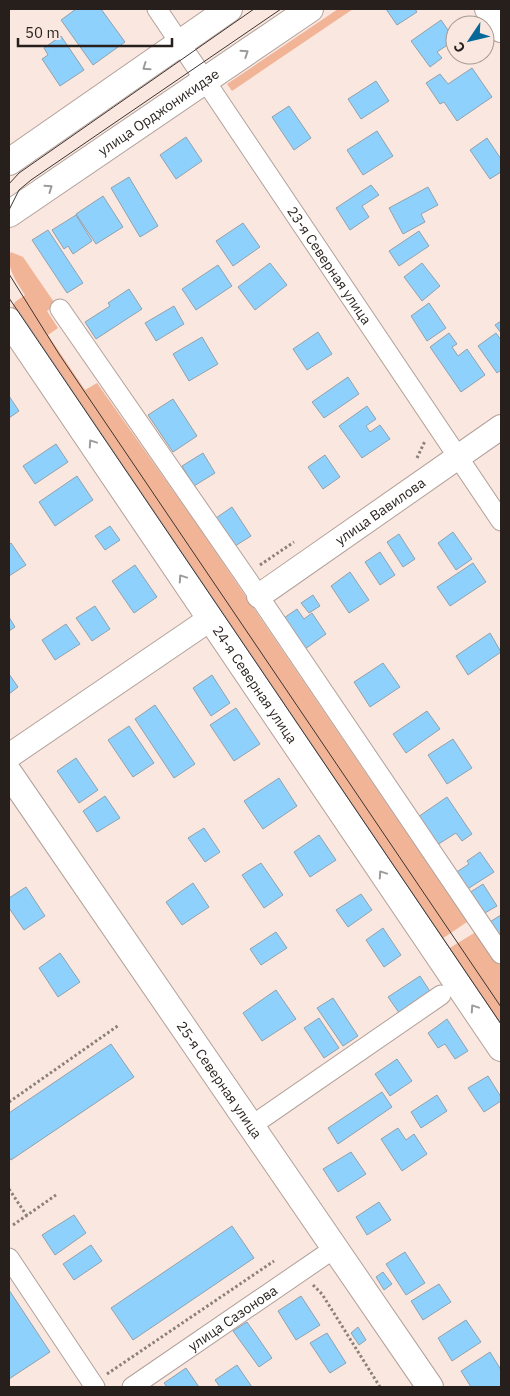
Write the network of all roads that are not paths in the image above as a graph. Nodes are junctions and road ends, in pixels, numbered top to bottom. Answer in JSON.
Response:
{"nodes":[{"id":1,"x":157,"y":9,"type":"edge"},
{"id":2,"x":229,"y":9,"type":"edge"},
{"id":3,"x":310,"y":9,"type":"edge"},
{"id":4,"x":488,"y":9,"type":"edge"},
{"id":5,"x":501,"y":29,"type":"edge"},
{"id":6,"x":180,"y":43,"type":"junction"},
{"id":7,"x":205,"y":80,"type":"junction"},
{"id":8,"x":9,"y":162,"type":"edge"},
{"id":9,"x":9,"y":214,"type":"edge"},
{"id":10,"x":60,"y":309,"type":"dead end"},
{"id":11,"x":9,"y":321,"type":"edge"},
{"id":12,"x":501,"y":427,"type":"edge"},
{"id":13,"x":458,"y":457,"type":"junction"},
{"id":14,"x":501,"y":521,"type":"edge"},
{"id":15,"x":259,"y":596,"type":"junction"},
{"id":16,"x":210,"y":619,"type":"junction"},
{"id":17,"x":9,"y":756,"type":"edge"},
{"id":18,"x":9,"y":772,"type":"edge"},
{"id":19,"x":501,"y":954,"type":"edge"},
{"id":20,"x":441,"y":995,"type":"dead end"},
{"id":21,"x":501,"y":1048,"type":"edge"},
{"id":22,"x":251,"y":1126,"type":"junction"},
{"id":23,"x":335,"y":1248,"type":"junction"},
{"id":24,"x":9,"y":1258,"type":"edge"},
{"id":25,"x":94,"y":1385,"type":"edge"},
{"id":26,"x":132,"y":1387,"type":"edge"},
{"id":27,"x":430,"y":1387,"type":"edge"}],
"edges":[{"from":1,"to":6,"type":"street","name":"23-я Северная улица"},
{"from":2,"to":6,"type":"main road"},
{"from":7,"to":3,"type":"main road","name":"улица Орджоникидзе","one_way":true},
{"from":4,"to":5,"type":"main road"},
{"from":6,"to":7,"type":"street","name":"23-я Северная улица"},
{"from":6,"to":8,"type":"main road","one_way":true},
{"from":9,"to":7,"type":"main road","name":"улица Орджоникидзе","one_way":true},
{"from":7,"to":13,"type":"street","name":"23-я Северная улица"},
{"from":10,"to":15,"type":"street"},
{"from":16,"to":11,"type":"main road","name":"24-я Северная улица","one_way":true},
{"from":12,"to":13,"type":"street","name":"улица Вавилова"},
{"from":13,"to":14,"type":"street","name":"23-я Северная улица"},
{"from":13,"to":15,"type":"street","name":"улица Вавилова"},
{"from":15,"to":19,"type":"street"},
{"from":16,"to":17,"type":"street"},
{"from":21,"to":16,"type":"main road","name":"24-я Северная улица","one_way":true},
{"from":18,"to":22,"type":"main road","name":"25-я Северная улица"},
{"from":20,"to":22,"type":"street"},
{"from":22,"to":23,"type":"main road","name":"25-я Северная улица"},
{"from":23,"to":26,"type":"street","name":"улица Сазонова"},
{"from":23,"to":27,"type":"main road","name":"25-я Северная улица"},
{"from":24,"to":25,"type":"street"}]}
